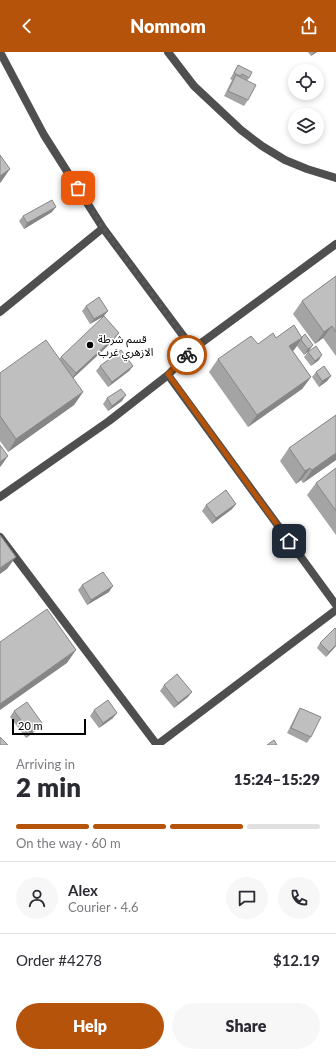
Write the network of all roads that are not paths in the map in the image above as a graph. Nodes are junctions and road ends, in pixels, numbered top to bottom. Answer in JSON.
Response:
{"nodes":[{"id":1,"x":0,"y":52,"type":"edge"},
{"id":2,"x":168,"y":52,"type":"edge"},
{"id":3,"x":336,"y":178,"type":"edge"},
{"id":4,"x":103,"y":228,"type":"junction"},
{"id":5,"x":336,"y":244,"type":"edge"},
{"id":6,"x":0,"y":312,"type":"edge"},
{"id":7,"x":193,"y":349,"type":"junction"},
{"id":8,"x":168,"y":374,"type":"junction"},
{"id":9,"x":0,"y":497,"type":"edge"},
{"id":10,"x":0,"y":537,"type":"edge"},
{"id":11,"x":336,"y":605,"type":"edge"},
{"id":12,"x":336,"y":610,"type":"edge"}],
"edges":[{"from":1,"to":4,"type":"street"},
{"from":2,"to":3,"type":"street"},
{"from":4,"to":6,"type":"street"},
{"from":4,"to":7,"type":"street"},
{"from":5,"to":7,"type":"street"},
{"from":7,"to":8,"type":"street"},
{"from":8,"to":9,"type":"street"},
{"from":8,"to":11,"type":"street"},
{"from":10,"to":12,"type":"street"}]}
